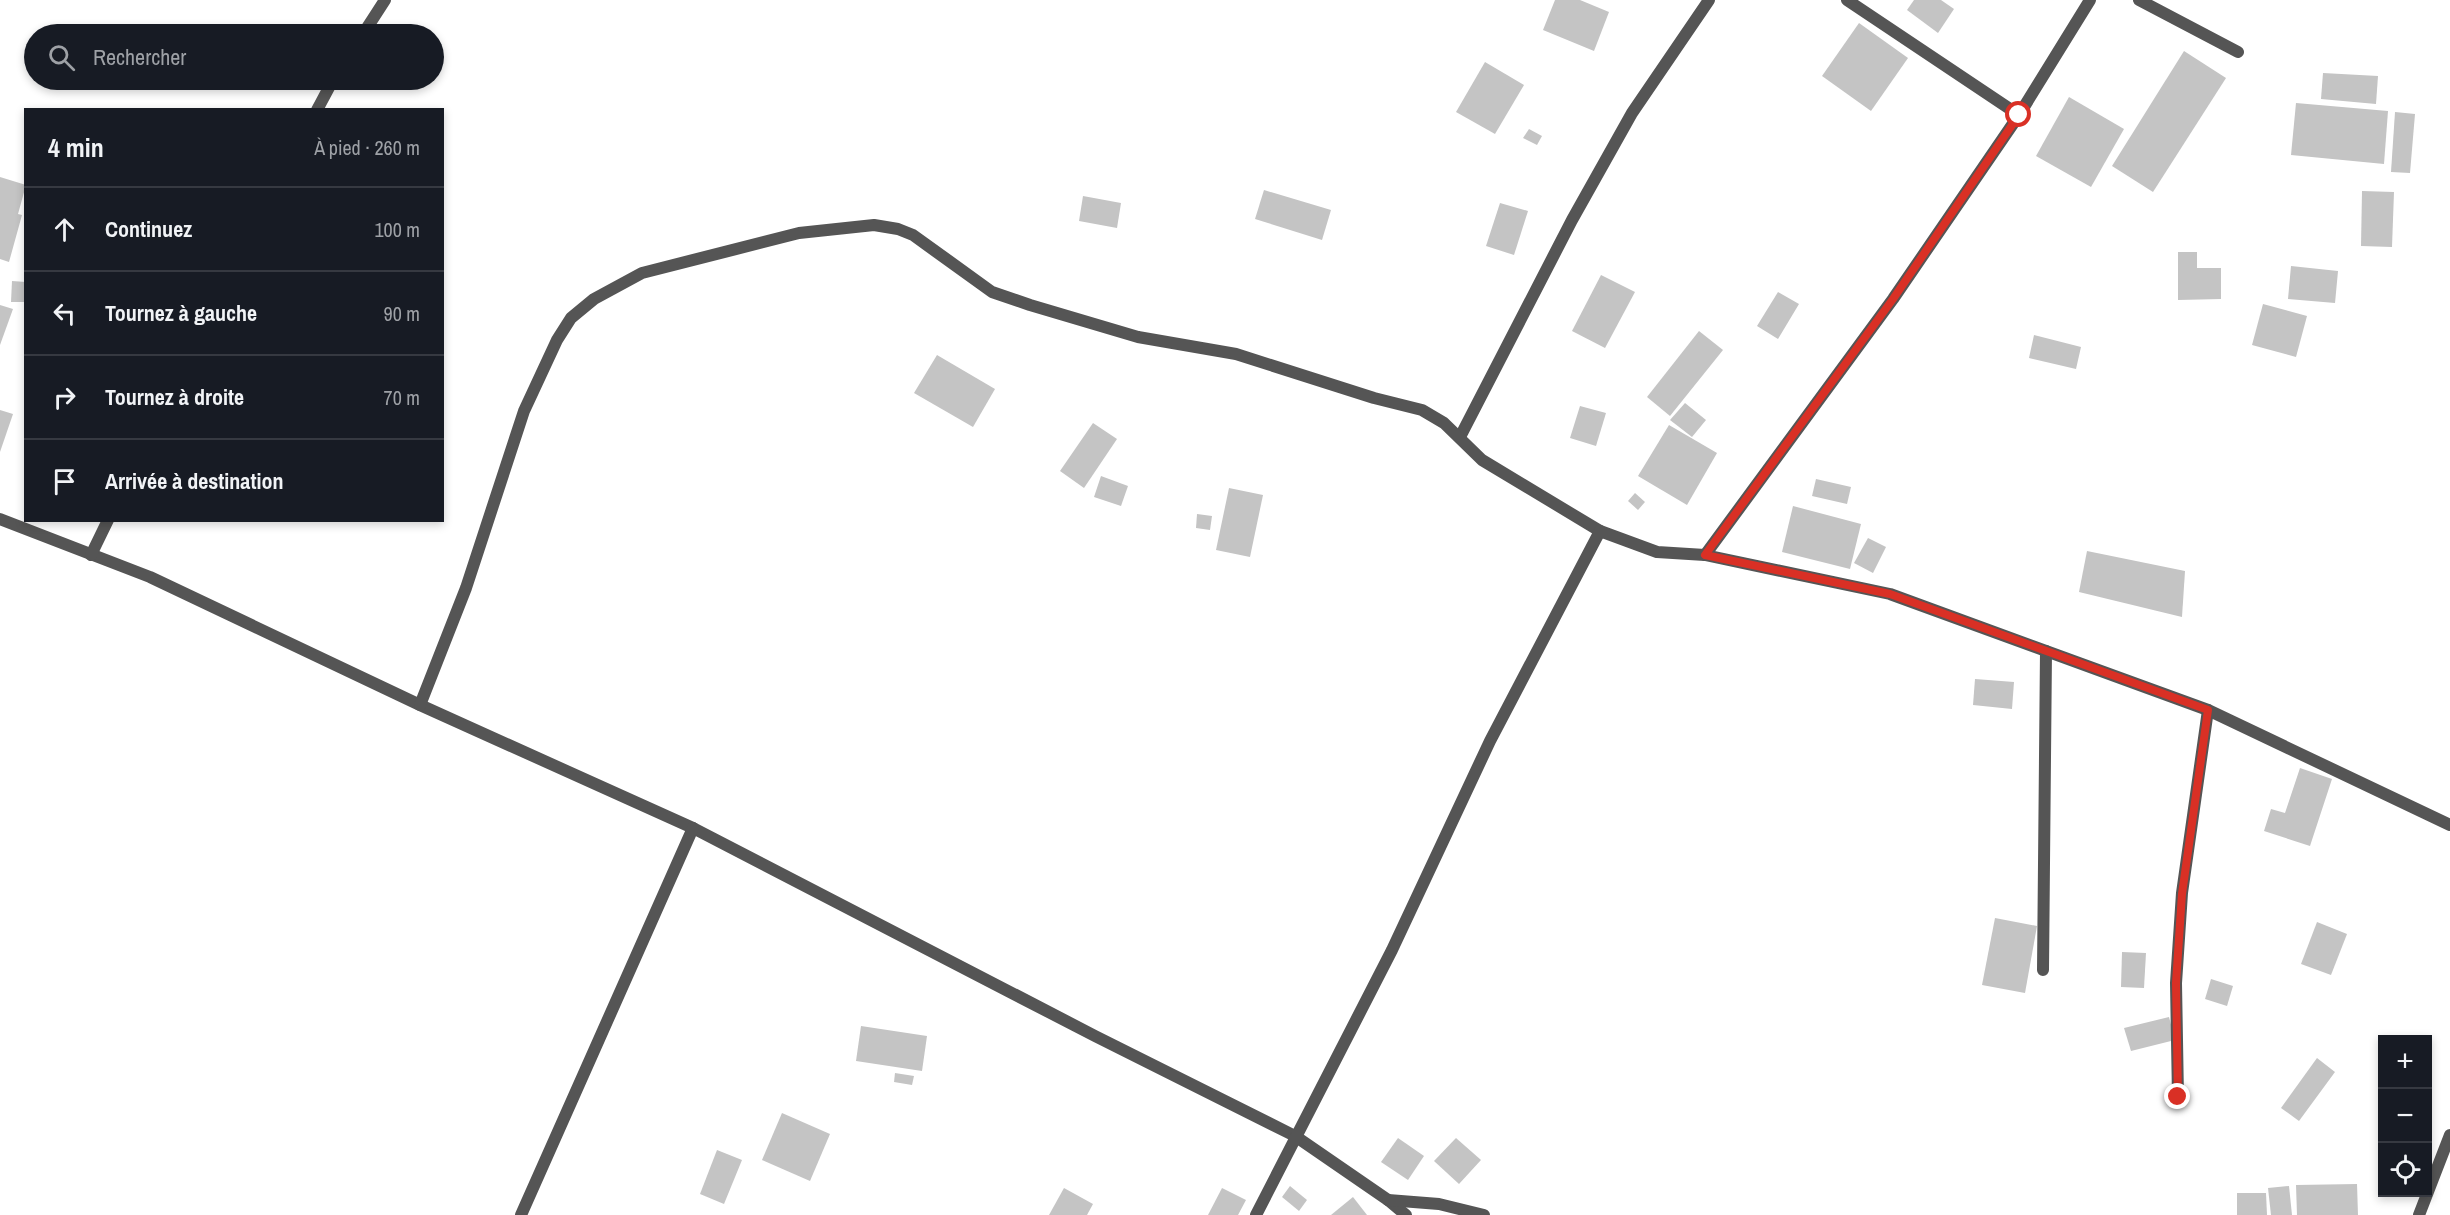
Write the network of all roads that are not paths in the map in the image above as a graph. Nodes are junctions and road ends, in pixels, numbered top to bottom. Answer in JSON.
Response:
{"nodes":[{"id":1,"x":385,"y":0,"type":"edge"},
{"id":2,"x":1709,"y":0,"type":"edge"},
{"id":3,"x":1847,"y":0,"type":"edge"},
{"id":4,"x":2090,"y":0,"type":"edge"},
{"id":5,"x":2139,"y":0,"type":"edge"},
{"id":6,"x":369,"y":24,"type":"edge"},
{"id":7,"x":2238,"y":52,"type":"dead end"},
{"id":8,"x":328,"y":90,"type":"edge"},
{"id":9,"x":318,"y":108,"type":"edge"},
{"id":10,"x":2019,"y":115,"type":"junction"},
{"id":11,"x":1460,"y":437,"type":"junction"},
{"id":12,"x":0,"y":519,"type":"edge"},
{"id":13,"x":107,"y":522,"type":"edge"},
{"id":14,"x":1600,"y":531,"type":"junction"},
{"id":15,"x":91,"y":555,"type":"junction"},
{"id":16,"x":1705,"y":555,"type":"junction"},
{"id":17,"x":2046,"y":651,"type":"junction"},
{"id":18,"x":420,"y":705,"type":"junction"},
{"id":19,"x":2208,"y":710,"type":"junction"},
{"id":20,"x":2450,"y":825,"type":"edge"},
{"id":21,"x":693,"y":828,"type":"junction"},
{"id":22,"x":2043,"y":970,"type":"dead end"},
{"id":23,"x":2178,"y":1097,"type":"dead end"},
{"id":24,"x":2450,"y":1135,"type":"edge"},
{"id":25,"x":1295,"y":1136,"type":"junction"},
{"id":26,"x":1388,"y":1200,"type":"junction"},
{"id":27,"x":521,"y":1215,"type":"edge"},
{"id":28,"x":1256,"y":1215,"type":"edge"},
{"id":29,"x":1406,"y":1215,"type":"edge"},
{"id":30,"x":1484,"y":1215,"type":"edge"},
{"id":31,"x":2419,"y":1215,"type":"edge"}],
"edges":[{"from":1,"to":6,"type":"street"},
{"from":2,"to":11,"type":"street"},
{"from":3,"to":10,"type":"street"},
{"from":4,"to":10,"type":"street"},
{"from":5,"to":7,"type":"street"},
{"from":8,"to":9,"type":"street"},
{"from":10,"to":16,"type":"street"},
{"from":11,"to":14,"type":"street"},
{"from":11,"to":18,"type":"street"},
{"from":12,"to":15,"type":"street"},
{"from":13,"to":15,"type":"street"},
{"from":14,"to":16,"type":"street"},
{"from":14,"to":25,"type":"street"},
{"from":15,"to":18,"type":"street"},
{"from":16,"to":17,"type":"street"},
{"from":17,"to":19,"type":"street"},
{"from":17,"to":22,"type":"street"},
{"from":18,"to":21,"type":"street"},
{"from":19,"to":20,"type":"street"},
{"from":19,"to":23,"type":"street"},
{"from":21,"to":25,"type":"street"},
{"from":21,"to":27,"type":"street"},
{"from":24,"to":31,"type":"street"},
{"from":25,"to":26,"type":"street"},
{"from":25,"to":28,"type":"street"},
{"from":26,"to":29,"type":"street"},
{"from":26,"to":30,"type":"street"}]}
